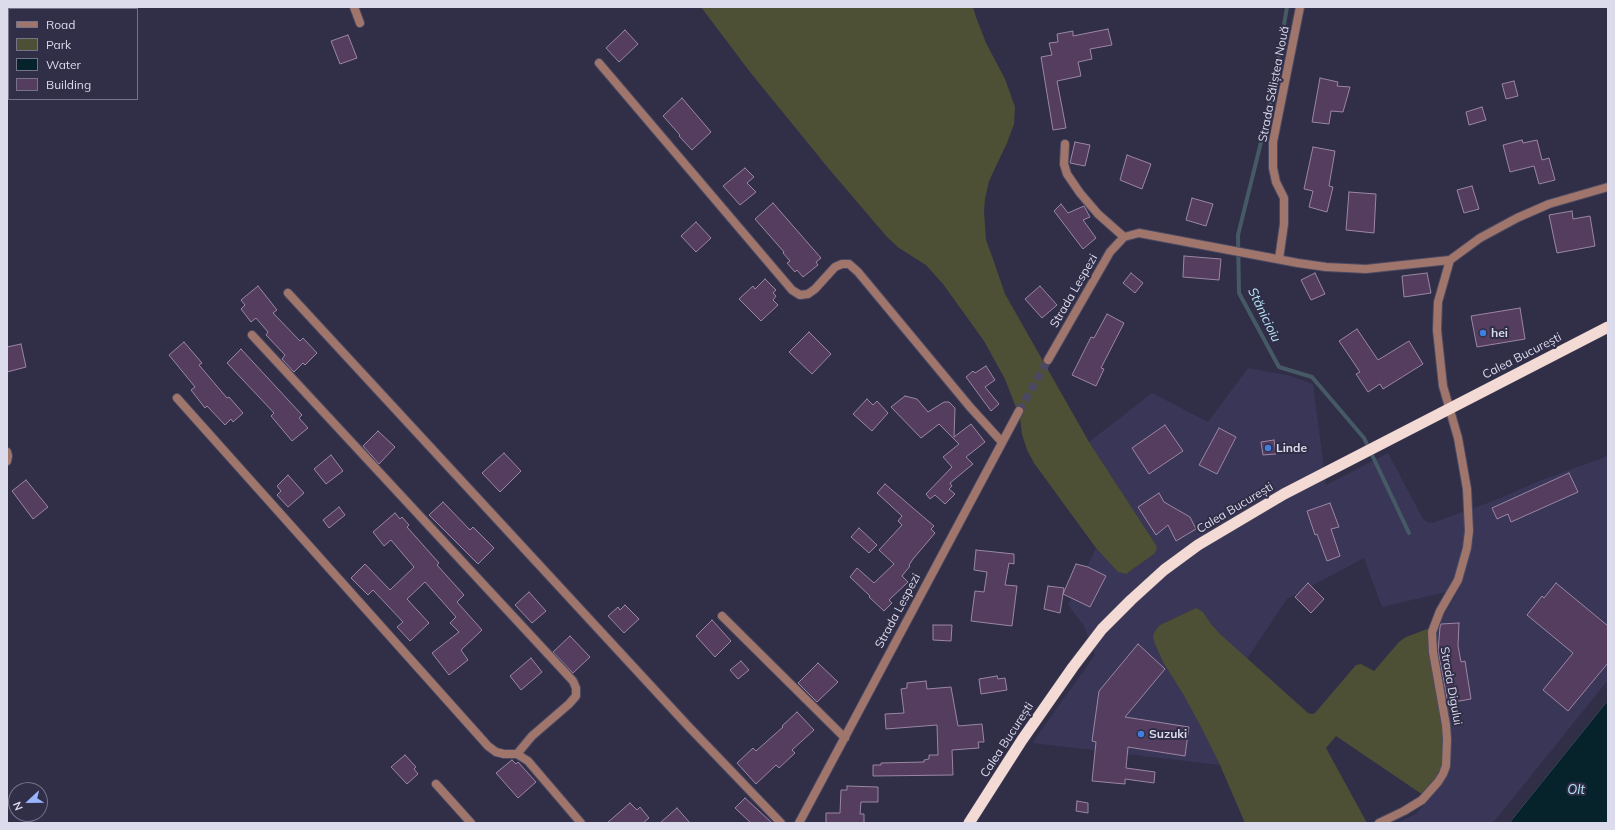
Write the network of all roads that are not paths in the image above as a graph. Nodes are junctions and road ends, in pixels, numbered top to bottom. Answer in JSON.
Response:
{"nodes":[{"id":1,"x":354,"y":7,"type":"edge"},
{"id":2,"x":1300,"y":7,"type":"edge"},
{"id":3,"x":360,"y":23,"type":"dead end"},
{"id":4,"x":598,"y":63,"type":"dead end"},
{"id":5,"x":1065,"y":144,"type":"dead end"},
{"id":6,"x":1608,"y":187,"type":"edge"},
{"id":7,"x":1124,"y":237,"type":"junction"},
{"id":8,"x":1279,"y":259,"type":"junction"},
{"id":9,"x":1450,"y":260,"type":"junction"},
{"id":10,"x":288,"y":293,"type":"dead end"},
{"id":11,"x":1608,"y":327,"type":"edge"},
{"id":12,"x":252,"y":335,"type":"dead end"},
{"id":13,"x":1048,"y":360,"type":"tunnel mouth"},
{"id":14,"x":177,"y":398,"type":"dead end"},
{"id":15,"x":1448,"y":409,"type":"junction"},
{"id":16,"x":1019,"y":411,"type":"tunnel mouth"},
{"id":17,"x":1001,"y":441,"type":"junction"},
{"id":18,"x":7,"y":452,"type":"edge"},
{"id":19,"x":7,"y":461,"type":"edge"},
{"id":20,"x":722,"y":616,"type":"dead end"},
{"id":21,"x":845,"y":738,"type":"junction"},
{"id":22,"x":517,"y":754,"type":"junction"},
{"id":23,"x":436,"y":784,"type":"dead end"},
{"id":24,"x":470,"y":823,"type":"edge"},
{"id":25,"x":580,"y":823,"type":"edge"},
{"id":26,"x":781,"y":823,"type":"edge"},
{"id":27,"x":799,"y":823,"type":"edge"},
{"id":28,"x":969,"y":823,"type":"edge"},
{"id":29,"x":1379,"y":823,"type":"edge"}],
"edges":[{"from":1,"to":3,"type":"street"},
{"from":2,"to":8,"type":"street","name":"Strada Săliștea Nouă"},
{"from":4,"to":17,"type":"street"},
{"from":5,"to":7,"type":"street"},
{"from":6,"to":9,"type":"street"},
{"from":7,"to":8,"type":"street"},
{"from":7,"to":13,"type":"street","name":"Strada Lespezi"},
{"from":8,"to":9,"type":"street"},
{"from":9,"to":15,"type":"street","name":"Strada Digului"},
{"from":10,"to":26,"type":"street"},
{"from":11,"to":15,"type":"highway","name":"Calea București"},
{"from":12,"to":22,"type":"street"},
{"from":14,"to":22,"type":"street"},
{"from":15,"to":28,"type":"highway","name":"Calea București"},
{"from":15,"to":29,"type":"street","name":"Strada Digului"},
{"from":16,"to":17,"type":"street","name":"Strada Lespezi"},
{"from":17,"to":21,"type":"street","name":"Strada Lespezi"},
{"from":18,"to":19,"type":"street"},
{"from":20,"to":21,"type":"street"},
{"from":21,"to":27,"type":"street","name":"Strada Lespezi"},
{"from":22,"to":25,"type":"street"},
{"from":23,"to":24,"type":"street"}]}
